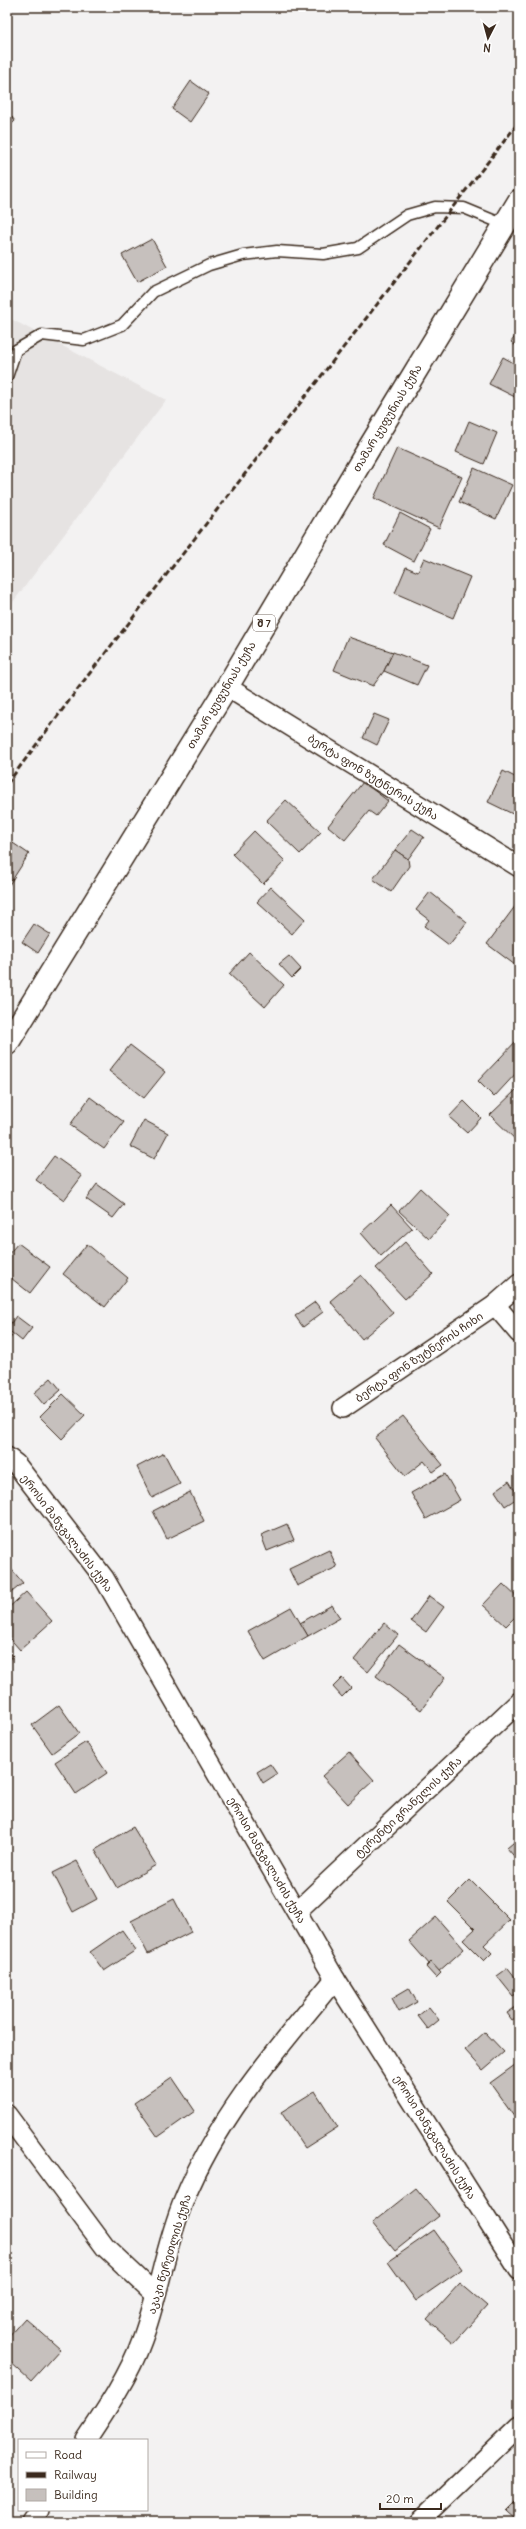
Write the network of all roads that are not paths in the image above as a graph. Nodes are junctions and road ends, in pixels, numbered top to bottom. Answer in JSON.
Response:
{"nodes":[{"id":1,"x":519,"y":201,"type":"edge"},
{"id":2,"x":505,"y":225,"type":"junction"},
{"id":3,"x":7,"y":377,"type":"edge"},
{"id":4,"x":227,"y":687,"type":"junction"},
{"id":5,"x":519,"y":866,"type":"edge"},
{"id":6,"x":7,"y":1044,"type":"edge"},
{"id":7,"x":519,"y":1284,"type":"edge"},
{"id":8,"x":495,"y":1305,"type":"junction"},
{"id":9,"x":519,"y":1333,"type":"edge"},
{"id":10,"x":344,"y":1408,"type":"dead end"},
{"id":11,"x":7,"y":1457,"type":"edge"},
{"id":12,"x":519,"y":1702,"type":"edge"},
{"id":13,"x":297,"y":1911,"type":"junction"},
{"id":14,"x":335,"y":1979,"type":"junction"},
{"id":15,"x":7,"y":2115,"type":"edge"},
{"id":16,"x":519,"y":2270,"type":"edge"},
{"id":17,"x":155,"y":2294,"type":"junction"},
{"id":18,"x":519,"y":2426,"type":"edge"},
{"id":19,"x":87,"y":2439,"type":"edge"},
{"id":20,"x":38,"y":2511,"type":"edge"},
{"id":21,"x":31,"y":2522,"type":"edge"},
{"id":22,"x":419,"y":2522,"type":"edge"}],
"edges":[{"from":1,"to":2,"type":"main road","name":"თამარ ყუფუნიას ქუჩა","number":"შ 7"},
{"from":2,"to":3,"type":"lane"},
{"from":2,"to":4,"type":"main road","name":"თამარ ყუფუნიას ქუჩა","number":"შ 7"},
{"from":4,"to":5,"type":"street","name":"ბერტა ფონ ზუტნერის ქუჩა"},
{"from":4,"to":6,"type":"main road","name":"თამარ ყუფუნიას ქუჩა","number":"შ 7"},
{"from":7,"to":8,"type":"street"},
{"from":8,"to":9,"type":"street"},
{"from":8,"to":10,"type":"street","name":"ბერტა ფონ ზუტნერის ჩიხი"},
{"from":11,"to":13,"type":"street","name":"ეროსი მანჯგალაძის ქუჩა"},
{"from":12,"to":13,"type":"street","name":"ტერენტი გრანელის ქუჩა"},
{"from":13,"to":14,"type":"street","name":"ეროსი მანჯგალაძის ქუჩა"},
{"from":14,"to":16,"type":"street","name":"ეროსი მანჯგალაძის ქუჩა"},
{"from":14,"to":17,"type":"street","name":"აკაკი წერეთლის ქუჩა"},
{"from":15,"to":17,"type":"street"},
{"from":17,"to":19,"type":"street","name":"აკაკი წერეთლის ქუჩა"},
{"from":18,"to":22,"type":"street"},
{"from":20,"to":21,"type":"street"}]}
